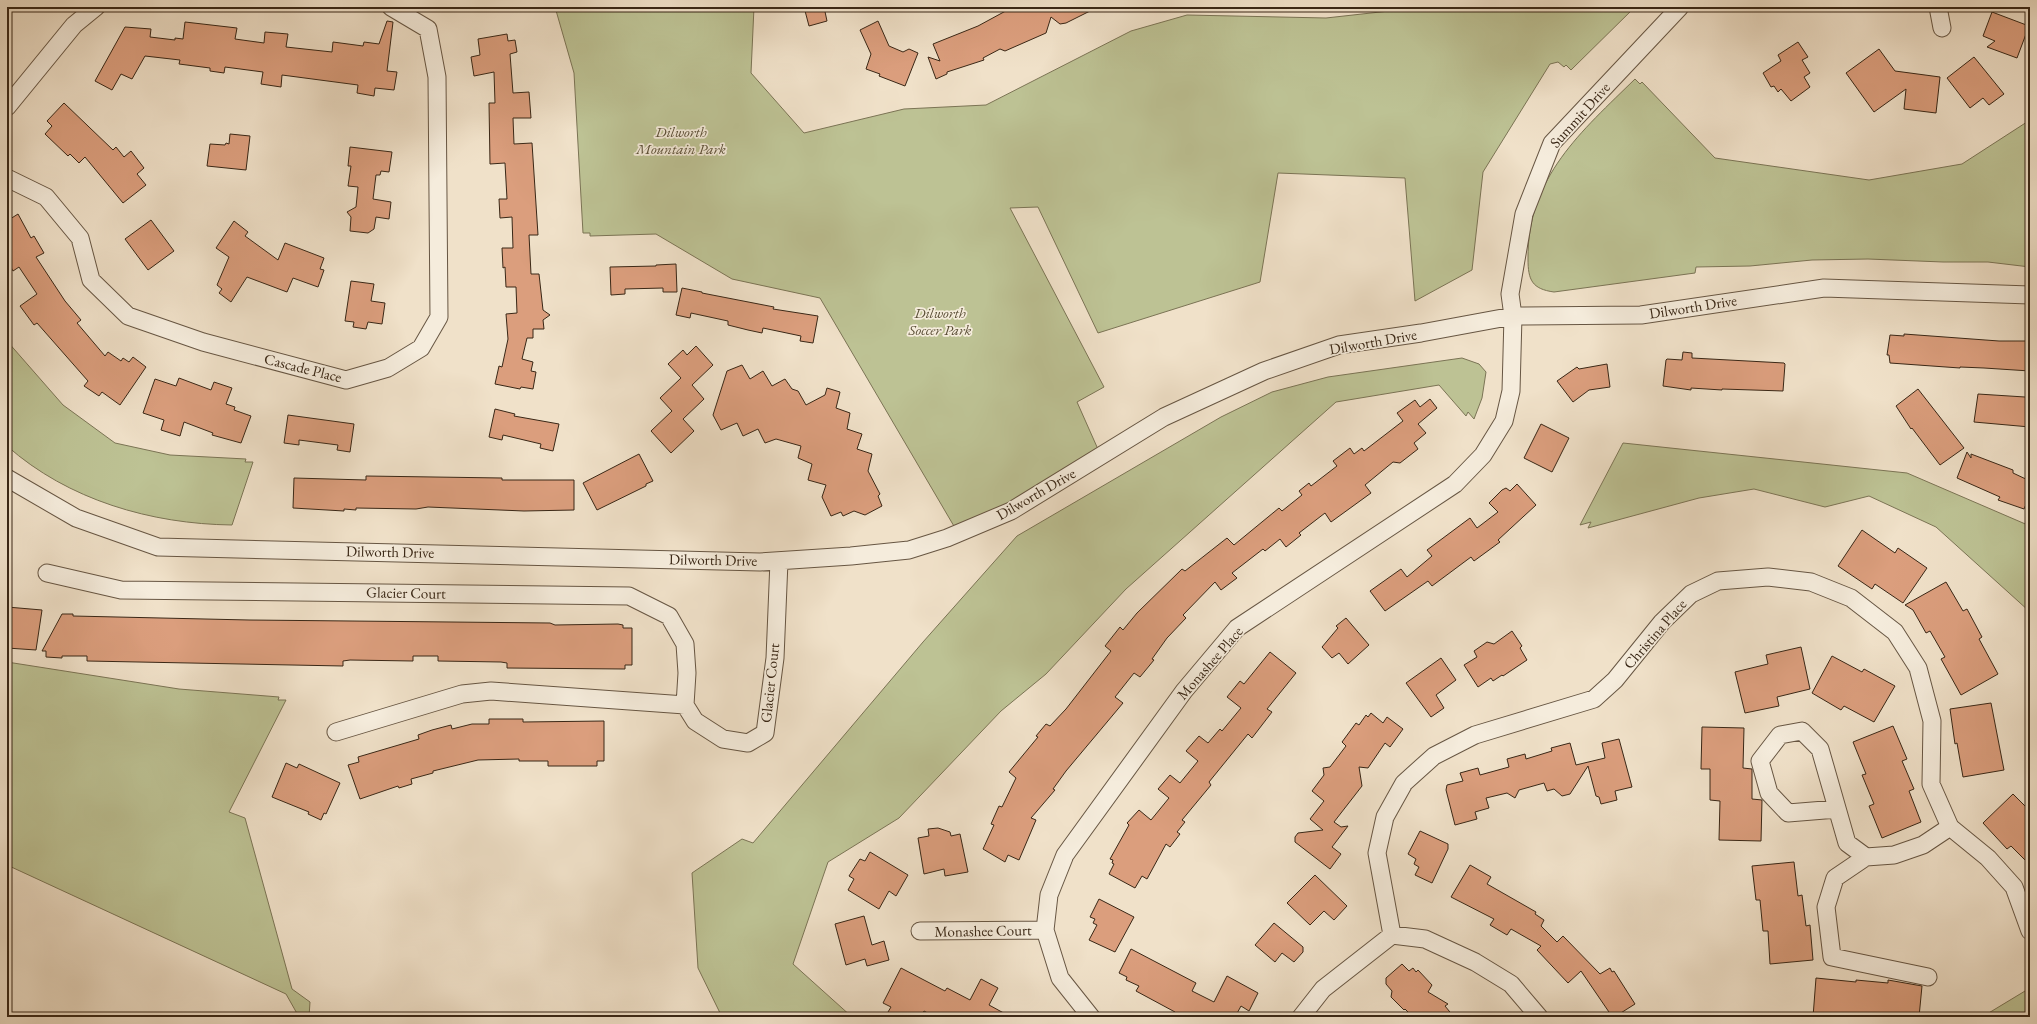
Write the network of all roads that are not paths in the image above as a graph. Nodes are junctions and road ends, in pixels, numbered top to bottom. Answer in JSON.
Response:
{"nodes":[{"id":1,"x":96,"y":7,"type":"edge"},
{"id":2,"x":390,"y":7,"type":"edge"},
{"id":3,"x":1680,"y":7,"type":"edge"},
{"id":4,"x":1938,"y":7,"type":"edge"},
{"id":5,"x":1942,"y":28,"type":"dead end"},
{"id":6,"x":7,"y":108,"type":"edge"},
{"id":7,"x":7,"y":178,"type":"edge"},
{"id":8,"x":2030,"y":295,"type":"edge"},
{"id":9,"x":1513,"y":316,"type":"junction"},
{"id":10,"x":7,"y":478,"type":"edge"},
{"id":11,"x":779,"y":561,"type":"junction"},
{"id":12,"x":47,"y":573,"type":"dead end"},
{"id":13,"x":685,"y":706,"type":"junction"},
{"id":14,"x":336,"y":732,"type":"dead end"},
{"id":15,"x":1837,"y":809,"type":"junction"},
{"id":16,"x":1950,"y":827,"type":"junction"},
{"id":17,"x":1866,"y":857,"type":"junction"},
{"id":18,"x":1045,"y":930,"type":"junction"},
{"id":19,"x":920,"y":931,"type":"dead end"},
{"id":20,"x":2030,"y":931,"type":"edge"},
{"id":21,"x":1392,"y":934,"type":"junction"},
{"id":22,"x":1928,"y":977,"type":"dead end"},
{"id":23,"x":1091,"y":1017,"type":"edge"},
{"id":24,"x":1300,"y":1017,"type":"edge"},
{"id":25,"x":1539,"y":1017,"type":"edge"}],
"edges":[{"from":1,"to":6,"type":"street"},
{"from":2,"to":7,"type":"street","name":"Cascade Place"},
{"from":3,"to":9,"type":"street","name":"Summit Drive"},
{"from":4,"to":5,"type":"street"},
{"from":8,"to":9,"type":"street","name":"Dilworth Drive"},
{"from":9,"to":11,"type":"street","name":"Dilworth Drive"},
{"from":9,"to":18,"type":"street","name":"Monashee Place"},
{"from":10,"to":11,"type":"street","name":"Dilworth Drive"},
{"from":11,"to":13,"type":"street","name":"Glacier Court"},
{"from":12,"to":13,"type":"street","name":"Glacier Court"},
{"from":13,"to":14,"type":"street"},
{"from":15,"to":15,"type":"street"},
{"from":15,"to":17,"type":"street"},
{"from":16,"to":17,"type":"street"},
{"from":16,"to":20,"type":"street","name":"Christina Place"},
{"from":16,"to":21,"type":"street","name":"Christina Place"},
{"from":17,"to":22,"type":"street"},
{"from":18,"to":19,"type":"street","name":"Monashee Court"},
{"from":18,"to":23,"type":"street","name":"Monashee Place"},
{"from":21,"to":24,"type":"street"},
{"from":21,"to":25,"type":"street"}]}
